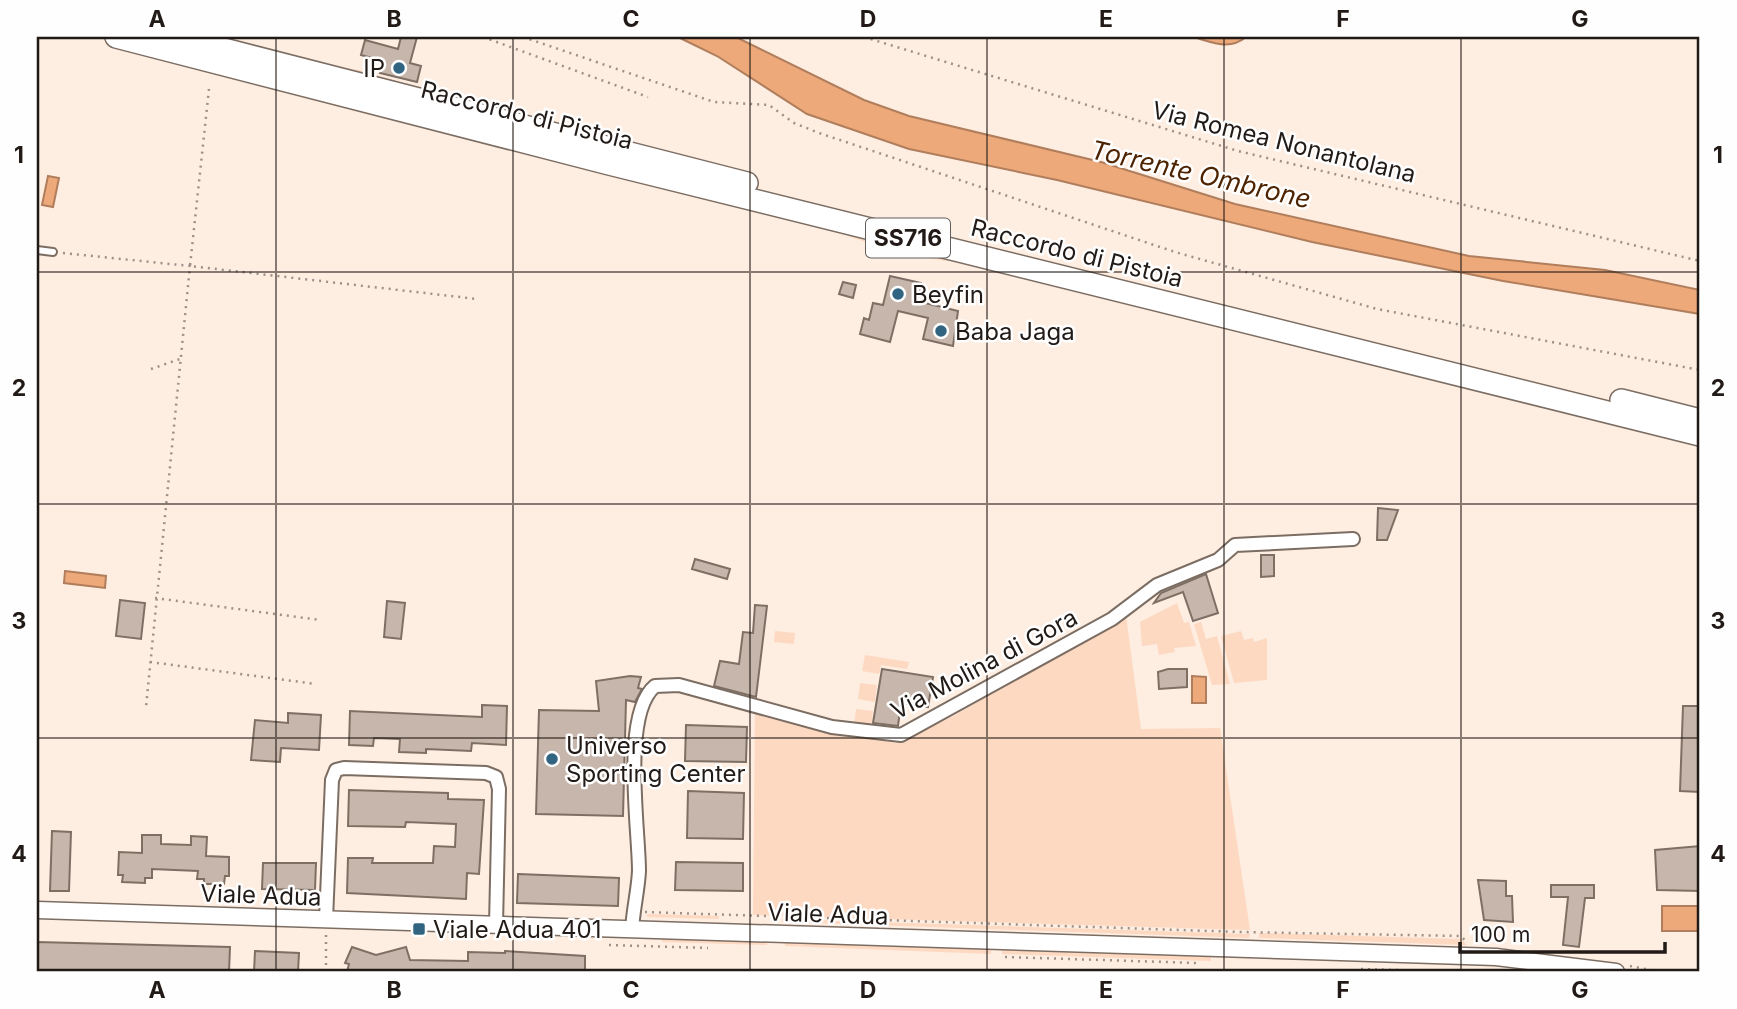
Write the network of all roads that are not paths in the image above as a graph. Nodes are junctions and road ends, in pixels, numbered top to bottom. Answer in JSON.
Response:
{"nodes":[{"id":1,"x":116,"y":37,"type":"edge"},
{"id":2,"x":177,"y":37,"type":"edge"},
{"id":3,"x":37,"y":250,"type":"edge"},
{"id":4,"x":53,"y":252,"type":"road end"},
{"id":5,"x":1700,"y":420,"type":"edge"},
{"id":6,"x":1700,"y":435,"type":"edge"},
{"id":7,"x":1353,"y":539,"type":"dead end"},
{"id":8,"x":37,"y":910,"type":"edge"},
{"id":9,"x":326,"y":919,"type":"junction"},
{"id":10,"x":495,"y":925,"type":"junction"},
{"id":11,"x":632,"y":930,"type":"junction"},
{"id":12,"x":1616,"y":972,"type":"edge"}],
"edges":[{"from":1,"to":6,"type":"highway","name":"Raccordo di Pistoia","number":"SS716"},
{"from":2,"to":5,"type":"highway","name":"Raccordo di Pistoia","number":"SS716"},
{"from":3,"to":4,"type":"lane"},
{"from":7,"to":11,"type":"street","name":"Via Molina di Gora"},
{"from":8,"to":9,"type":"main road","name":"Viale Adua"},
{"from":9,"to":10,"type":"main road","name":"Viale Adua"},
{"from":9,"to":10,"type":"street"},
{"from":10,"to":11,"type":"main road","name":"Viale Adua"},
{"from":11,"to":12,"type":"main road","name":"Viale Adua"}]}
